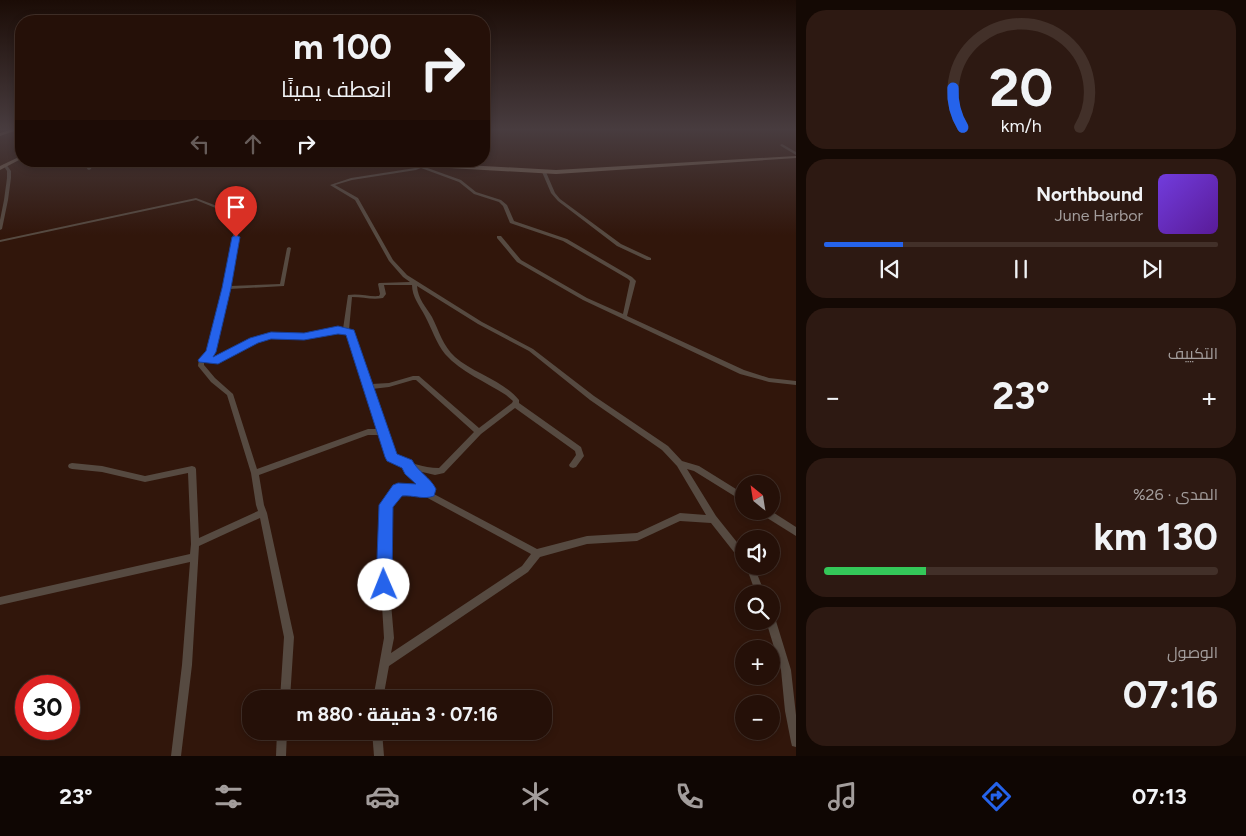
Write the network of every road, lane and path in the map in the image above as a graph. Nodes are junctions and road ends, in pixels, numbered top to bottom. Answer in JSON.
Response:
{"nodes":[{"id":1,"x":658,"y":164,"type":"edge"},
{"id":2,"x":2,"y":167,"type":"edge"},
{"id":3,"x":90,"y":167,"type":"edge"},
{"id":4,"x":416,"y":167,"type":"edge"},
{"id":5,"x":424,"y":167,"type":"edge"},
{"id":6,"x":442,"y":167,"type":"edge"},
{"id":7,"x":89,"y":170,"type":"dead end"},
{"id":8,"x":544,"y":172,"type":"junction"},
{"id":9,"x":0,"y":229,"type":"edge"},
{"id":10,"x":499,"y":238,"type":"dead end"},
{"id":11,"x":0,"y":242,"type":"edge"},
{"id":12,"x":289,"y":248,"type":"dead end"},
{"id":13,"x":649,"y":258,"type":"dead end"},
{"id":14,"x":415,"y":283,"type":"junction"},
{"id":15,"x":227,"y":288,"type":"junction"},
{"id":16,"x":623,"y":316,"type":"junction"},
{"id":17,"x":346,"y":331,"type":"junction"},
{"id":18,"x":203,"y":360,"type":"junction"},
{"id":19,"x":796,"y":383,"type":"edge"},
{"id":20,"x":369,"y":387,"type":"junction"},
{"id":21,"x":515,"y":404,"type":"junction"},
{"id":22,"x":382,"y":432,"type":"junction"},
{"id":23,"x":479,"y":432,"type":"junction"},
{"id":24,"x":407,"y":464,"type":"junction"},
{"id":25,"x":680,"y":464,"type":"junction"},
{"id":26,"x":573,"y":465,"type":"dead end"},
{"id":27,"x":72,"y":466,"type":"dead end"},
{"id":28,"x":255,"y":473,"type":"junction"},
{"id":29,"x":735,"y":492,"type":"edge"},
{"id":30,"x":425,"y":493,"type":"junction"},
{"id":31,"x":263,"y":513,"type":"junction"},
{"id":32,"x":713,"y":519,"type":"junction"},
{"id":33,"x":778,"y":520,"type":"edge"},
{"id":34,"x":796,"y":532,"type":"edge"},
{"id":35,"x":195,"y":544,"type":"junction"},
{"id":36,"x":735,"y":547,"type":"edge"},
{"id":37,"x":537,"y":553,"type":"junction"},
{"id":38,"x":194,"y":557,"type":"junction"},
{"id":39,"x":0,"y":601,"type":"edge"},
{"id":40,"x":774,"y":630,"type":"edge"},
{"id":41,"x":385,"y":663,"type":"junction"},
{"id":42,"x":286,"y":690,"type":"edge"},
{"id":43,"x":380,"y":690,"type":"edge"},
{"id":44,"x":282,"y":740,"type":"edge"},
{"id":45,"x":378,"y":740,"type":"edge"},
{"id":46,"x":796,"y":742,"type":"edge"},
{"id":47,"x":176,"y":756,"type":"edge"},
{"id":48,"x":281,"y":756,"type":"edge"},
{"id":49,"x":379,"y":756,"type":"edge"}],
"edges":[{"from":1,"to":8,"type":"main road"},
{"from":2,"to":9,"type":"street"},
{"from":3,"to":7,"type":"street"},
{"from":4,"to":14,"type":"street"},
{"from":5,"to":16,"type":"street"},
{"from":6,"to":8,"type":"main road"},
{"from":8,"to":13,"type":"street"},
{"from":10,"to":16,"type":"street"},
{"from":11,"to":15,"type":"street"},
{"from":12,"to":15,"type":"street"},
{"from":14,"to":17,"type":"street"},
{"from":14,"to":21,"type":"street"},
{"from":14,"to":25,"type":"street"},
{"from":15,"to":18,"type":"street"},
{"from":16,"to":19,"type":"street"},
{"from":17,"to":18,"type":"street"},
{"from":17,"to":20,"type":"street"},
{"from":18,"to":28,"type":"street"},
{"from":20,"to":22,"type":"street"},
{"from":20,"to":23,"type":"street"},
{"from":21,"to":23,"type":"street"},
{"from":21,"to":26,"type":"street"},
{"from":22,"to":24,"type":"street"},
{"from":22,"to":28,"type":"street"},
{"from":23,"to":24,"type":"street"},
{"from":24,"to":30,"type":"street"},
{"from":25,"to":29,"type":"street"},
{"from":25,"to":32,"type":"street"},
{"from":27,"to":35,"type":"street"},
{"from":28,"to":31,"type":"street"},
{"from":30,"to":37,"type":"street"},
{"from":30,"to":41,"type":"street"},
{"from":31,"to":35,"type":"street"},
{"from":31,"to":42,"type":"street"},
{"from":32,"to":36,"type":"street"},
{"from":32,"to":37,"type":"street"},
{"from":33,"to":34,"type":"street"},
{"from":35,"to":38,"type":"street"},
{"from":37,"to":41,"type":"street"},
{"from":38,"to":39,"type":"street"},
{"from":38,"to":47,"type":"street"},
{"from":40,"to":46,"type":"street"},
{"from":41,"to":43,"type":"street"},
{"from":44,"to":48,"type":"street"},
{"from":45,"to":49,"type":"street"}]}
